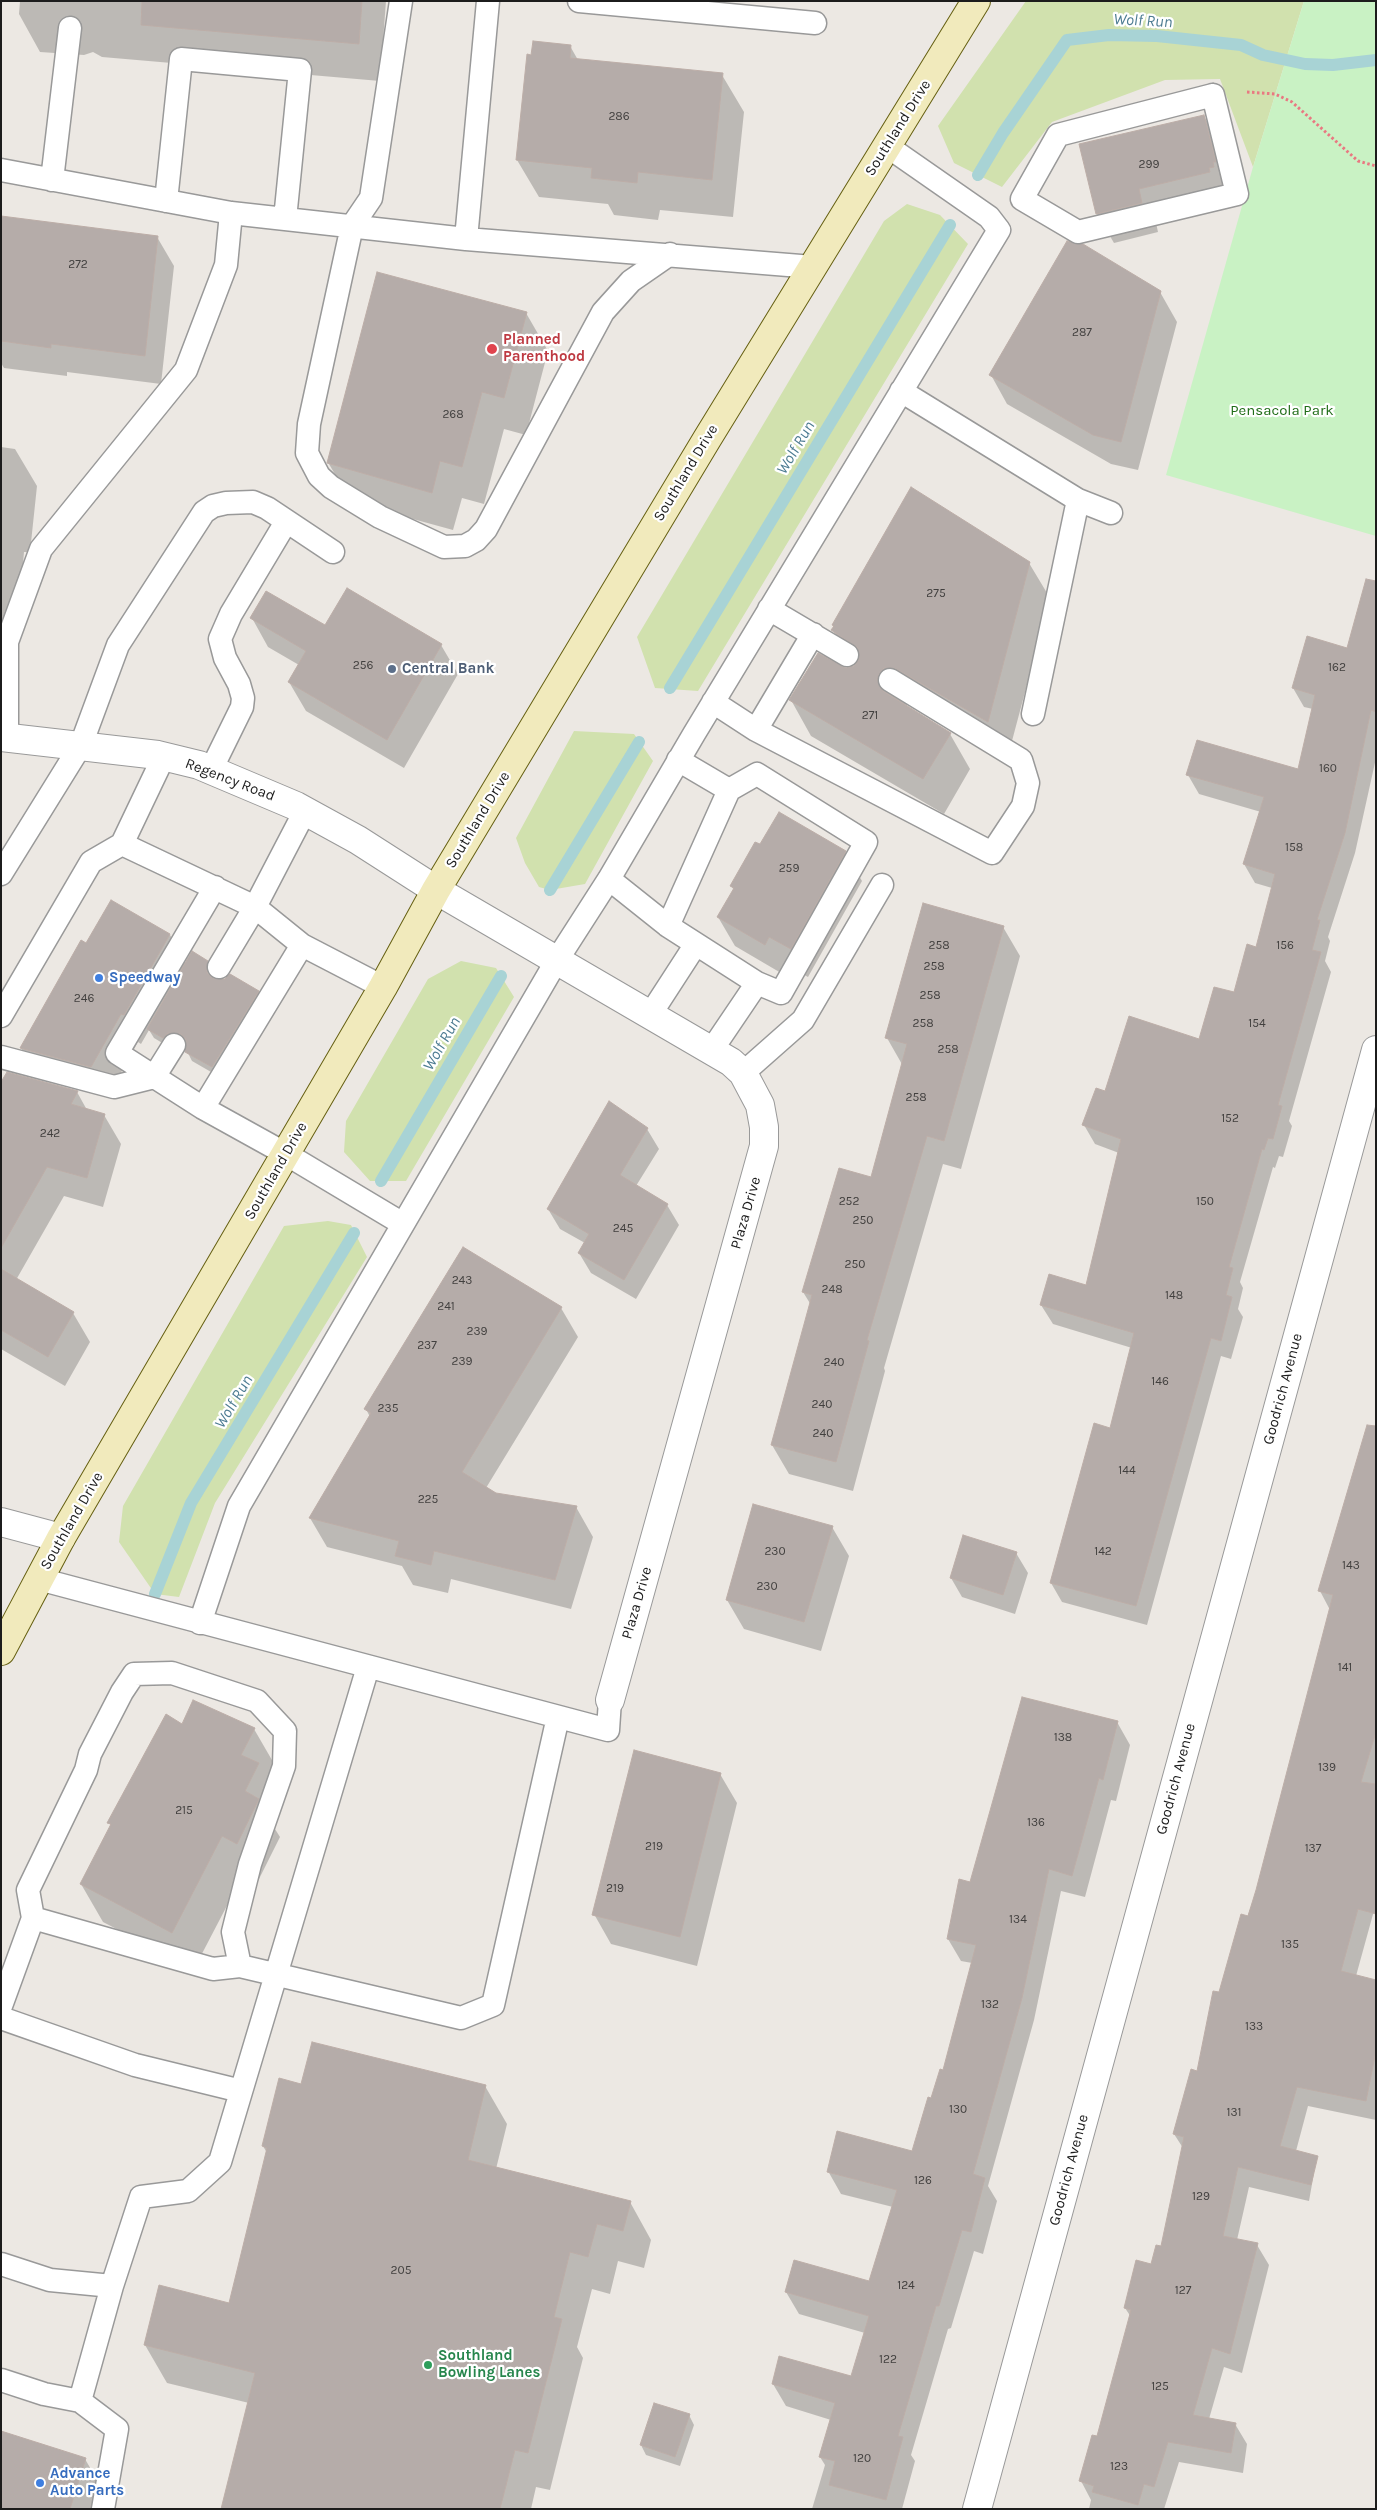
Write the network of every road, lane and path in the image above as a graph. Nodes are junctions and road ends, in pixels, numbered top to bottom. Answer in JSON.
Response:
{"nodes":[{"id":1,"x":401,"y":1,"type":"edge"},
{"id":2,"x":488,"y":1,"type":"edge"},
{"id":3,"x":579,"y":1,"type":"edge"},
{"id":4,"x":976,"y":1,"type":"edge"},
{"id":5,"x":815,"y":23,"type":"dead end"},
{"id":6,"x":70,"y":28,"type":"dead end"},
{"id":7,"x":1214,"y":95,"type":"junction"},
{"id":8,"x":887,"y":146,"type":"junction"},
{"id":9,"x":1376,"y":166,"type":"edge"},
{"id":10,"x":1,"y":170,"type":"edge"},
{"id":11,"x":52,"y":180,"type":"junction"},
{"id":12,"x":1022,"y":199,"type":"junction"},
{"id":13,"x":166,"y":201,"type":"junction"},
{"id":14,"x":231,"y":214,"type":"junction"},
{"id":15,"x":285,"y":219,"type":"junction"},
{"id":16,"x":352,"y":226,"type":"junction"},
{"id":17,"x":999,"y":230,"type":"junction"},
{"id":18,"x":466,"y":239,"type":"junction"},
{"id":19,"x":670,"y":254,"type":"junction"},
{"id":20,"x":813,"y":267,"type":"junction"},
{"id":21,"x":901,"y":391,"type":"junction"},
{"id":22,"x":1078,"y":500,"type":"junction"},
{"id":23,"x":1111,"y":513,"type":"dead end"},
{"id":24,"x":286,"y":522,"type":"junction"},
{"id":25,"x":333,"y":552,"type":"dead end"},
{"id":26,"x":769,"y":609,"type":"junction"},
{"id":27,"x":813,"y":634,"type":"junction"},
{"id":28,"x":847,"y":654,"type":"dead end"},
{"id":29,"x":890,"y":680,"type":"dead end"},
{"id":30,"x":713,"y":702,"type":"junction"},
{"id":31,"x":1033,"y":714,"type":"dead end"},
{"id":32,"x":756,"y":730,"type":"junction"},
{"id":33,"x":4,"y":738,"type":"edge"},
{"id":34,"x":81,"y":745,"type":"junction"},
{"id":35,"x":164,"y":756,"type":"junction"},
{"id":36,"x":678,"y":760,"type":"junction"},
{"id":37,"x":211,"y":770,"type":"junction"},
{"id":38,"x":729,"y":790,"type":"junction"},
{"id":39,"x":305,"y":811,"type":"junction"},
{"id":40,"x":122,"y":844,"type":"junction"},
{"id":41,"x":1,"y":874,"type":"edge"},
{"id":42,"x":608,"y":879,"type":"junction"},
{"id":43,"x":882,"y":885,"type":"dead end"},
{"id":44,"x":215,"y":887,"type":"junction"},
{"id":45,"x":436,"y":890,"type":"junction"},
{"id":46,"x":254,"y":907,"type":"junction"},
{"id":47,"x":668,"y":926,"type":"junction"},
{"id":48,"x":696,"y":944,"type":"junction"},
{"id":49,"x":302,"y":945,"type":"junction"},
{"id":50,"x":557,"y":960,"type":"junction"},
{"id":51,"x":219,"y":967,"type":"dead end"},
{"id":52,"x":757,"y":983,"type":"junction"},
{"id":53,"x":383,"y":987,"type":"junction"},
{"id":54,"x":650,"y":1015,"type":"junction"},
{"id":55,"x":1,"y":1016,"type":"edge"},
{"id":56,"x":174,"y":1045,"type":"dead end"},
{"id":57,"x":1376,"y":1050,"type":"edge"},
{"id":58,"x":711,"y":1051,"type":"junction"},
{"id":59,"x":1,"y":1057,"type":"edge"},
{"id":60,"x":742,"y":1073,"type":"junction"},
{"id":61,"x":154,"y":1077,"type":"junction"},
{"id":62,"x":203,"y":1108,"type":"junction"},
{"id":63,"x":286,"y":1154,"type":"junction"},
{"id":64,"x":403,"y":1224,"type":"junction"},
{"id":65,"x":1,"y":1522,"type":"edge"},
{"id":66,"x":61,"y":1538,"type":"junction"},
{"id":67,"x":39,"y":1579,"type":"junction"},
{"id":68,"x":200,"y":1623,"type":"junction"},
{"id":69,"x":1,"y":1651,"type":"edge"},
{"id":70,"x":368,"y":1667,"type":"junction"},
{"id":71,"x":610,"y":1700,"type":"joint"},
{"id":72,"x":558,"y":1717,"type":"junction"},
{"id":73,"x":33,"y":1918,"type":"junction"},
{"id":74,"x":240,"y":1966,"type":"junction"},
{"id":75,"x":276,"y":1973,"type":"junction"},
{"id":76,"x":1,"y":2006,"type":"edge"},
{"id":77,"x":1,"y":2018,"type":"edge"},
{"id":78,"x":241,"y":2091,"type":"junction"},
{"id":79,"x":1,"y":2264,"type":"edge"},
{"id":80,"x":112,"y":2286,"type":"junction"},
{"id":81,"x":1,"y":2380,"type":"edge"},
{"id":82,"x":80,"y":2401,"type":"junction"},
{"id":83,"x":103,"y":2509,"type":"edge"},
{"id":84,"x":977,"y":2509,"type":"edge"}],
"edges":[{"from":1,"to":16,"type":"lane"},
{"from":2,"to":18,"type":"lane"},
{"from":3,"to":5,"type":"lane"},
{"from":4,"to":8,"type":"main road","name":"Southland Drive"},
{"from":6,"to":11,"type":"lane"},
{"from":7,"to":9,"type":"path"},
{"from":7,"to":12,"type":"lane"},
{"from":7,"to":12,"type":"lane"},
{"from":8,"to":17,"type":"lane"},
{"from":8,"to":20,"type":"main road","name":"Southland Drive"},
{"from":10,"to":11,"type":"lane"},
{"from":11,"to":13,"type":"lane"},
{"from":12,"to":17,"type":"lane"},
{"from":13,"to":14,"type":"lane"},
{"from":13,"to":15,"type":"lane"},
{"from":14,"to":15,"type":"lane"},
{"from":14,"to":33,"type":"lane"},
{"from":15,"to":16,"type":"lane"},
{"from":16,"to":18,"type":"lane"},
{"from":16,"to":19,"type":"lane"},
{"from":17,"to":21,"type":"lane"},
{"from":18,"to":19,"type":"lane"},
{"from":19,"to":20,"type":"lane"},
{"from":20,"to":45,"type":"main road","name":"Southland Drive"},
{"from":21,"to":22,"type":"lane"},
{"from":21,"to":26,"type":"lane"},
{"from":22,"to":23,"type":"lane"},
{"from":22,"to":31,"type":"lane"},
{"from":24,"to":25,"type":"lane"},
{"from":24,"to":34,"type":"lane"},
{"from":24,"to":37,"type":"lane"},
{"from":26,"to":27,"type":"lane"},
{"from":26,"to":30,"type":"lane"},
{"from":27,"to":28,"type":"lane"},
{"from":27,"to":32,"type":"lane"},
{"from":29,"to":32,"type":"lane"},
{"from":30,"to":32,"type":"lane"},
{"from":30,"to":36,"type":"lane"},
{"from":33,"to":34,"type":"street","name":"Regency Road"},
{"from":34,"to":35,"type":"street","name":"Regency Road"},
{"from":34,"to":41,"type":"lane"},
{"from":35,"to":37,"type":"street","name":"Regency Road"},
{"from":35,"to":40,"type":"lane"},
{"from":36,"to":38,"type":"lane"},
{"from":36,"to":42,"type":"lane"},
{"from":37,"to":39,"type":"street","name":"Regency Road"},
{"from":38,"to":47,"type":"lane"},
{"from":38,"to":52,"type":"lane"},
{"from":39,"to":45,"type":"street","name":"Regency Road"},
{"from":39,"to":46,"type":"lane"},
{"from":40,"to":44,"type":"lane"},
{"from":40,"to":55,"type":"lane"},
{"from":42,"to":47,"type":"lane"},
{"from":42,"to":50,"type":"lane"},
{"from":43,"to":60,"type":"lane"},
{"from":44,"to":46,"type":"lane"},
{"from":44,"to":61,"type":"lane"},
{"from":45,"to":50,"type":"street","name":"Plaza Drive"},
{"from":45,"to":53,"type":"main road","name":"Southland Drive"},
{"from":46,"to":49,"type":"lane"},
{"from":46,"to":51,"type":"lane"},
{"from":47,"to":48,"type":"lane"},
{"from":48,"to":52,"type":"lane"},
{"from":48,"to":54,"type":"lane"},
{"from":49,"to":53,"type":"lane"},
{"from":49,"to":62,"type":"lane"},
{"from":50,"to":54,"type":"street","name":"Plaza Drive"},
{"from":50,"to":64,"type":"lane"},
{"from":52,"to":58,"type":"lane"},
{"from":53,"to":63,"type":"main road","name":"Southland Drive"},
{"from":54,"to":58,"type":"street","name":"Plaza Drive"},
{"from":56,"to":61,"type":"lane"},
{"from":57,"to":84,"type":"street","name":"Goodrich Avenue"},
{"from":58,"to":60,"type":"street","name":"Plaza Drive"},
{"from":59,"to":61,"type":"lane"},
{"from":60,"to":71,"type":"street","name":"Plaza Drive"},
{"from":61,"to":62,"type":"lane"},
{"from":62,"to":63,"type":"lane"},
{"from":63,"to":64,"type":"lane"},
{"from":63,"to":66,"type":"main road","name":"Southland Drive"},
{"from":64,"to":68,"type":"lane"},
{"from":65,"to":66,"type":"street"},
{"from":66,"to":67,"type":"main road","name":"Southland Drive"},
{"from":67,"to":68,"type":"lane"},
{"from":67,"to":69,"type":"main road","name":"Southland Drive"},
{"from":68,"to":70,"type":"lane"},
{"from":70,"to":72,"type":"lane"},
{"from":70,"to":75,"type":"lane"},
{"from":71,"to":72,"type":"lane"},
{"from":72,"to":75,"type":"lane"},
{"from":73,"to":74,"type":"lane"},
{"from":73,"to":74,"type":"lane"},
{"from":73,"to":76,"type":"lane"},
{"from":74,"to":75,"type":"lane"},
{"from":75,"to":78,"type":"lane"},
{"from":77,"to":78,"type":"lane"},
{"from":78,"to":80,"type":"lane"},
{"from":79,"to":80,"type":"lane"},
{"from":80,"to":82,"type":"lane"},
{"from":81,"to":82,"type":"lane"},
{"from":82,"to":83,"type":"lane"}]}
